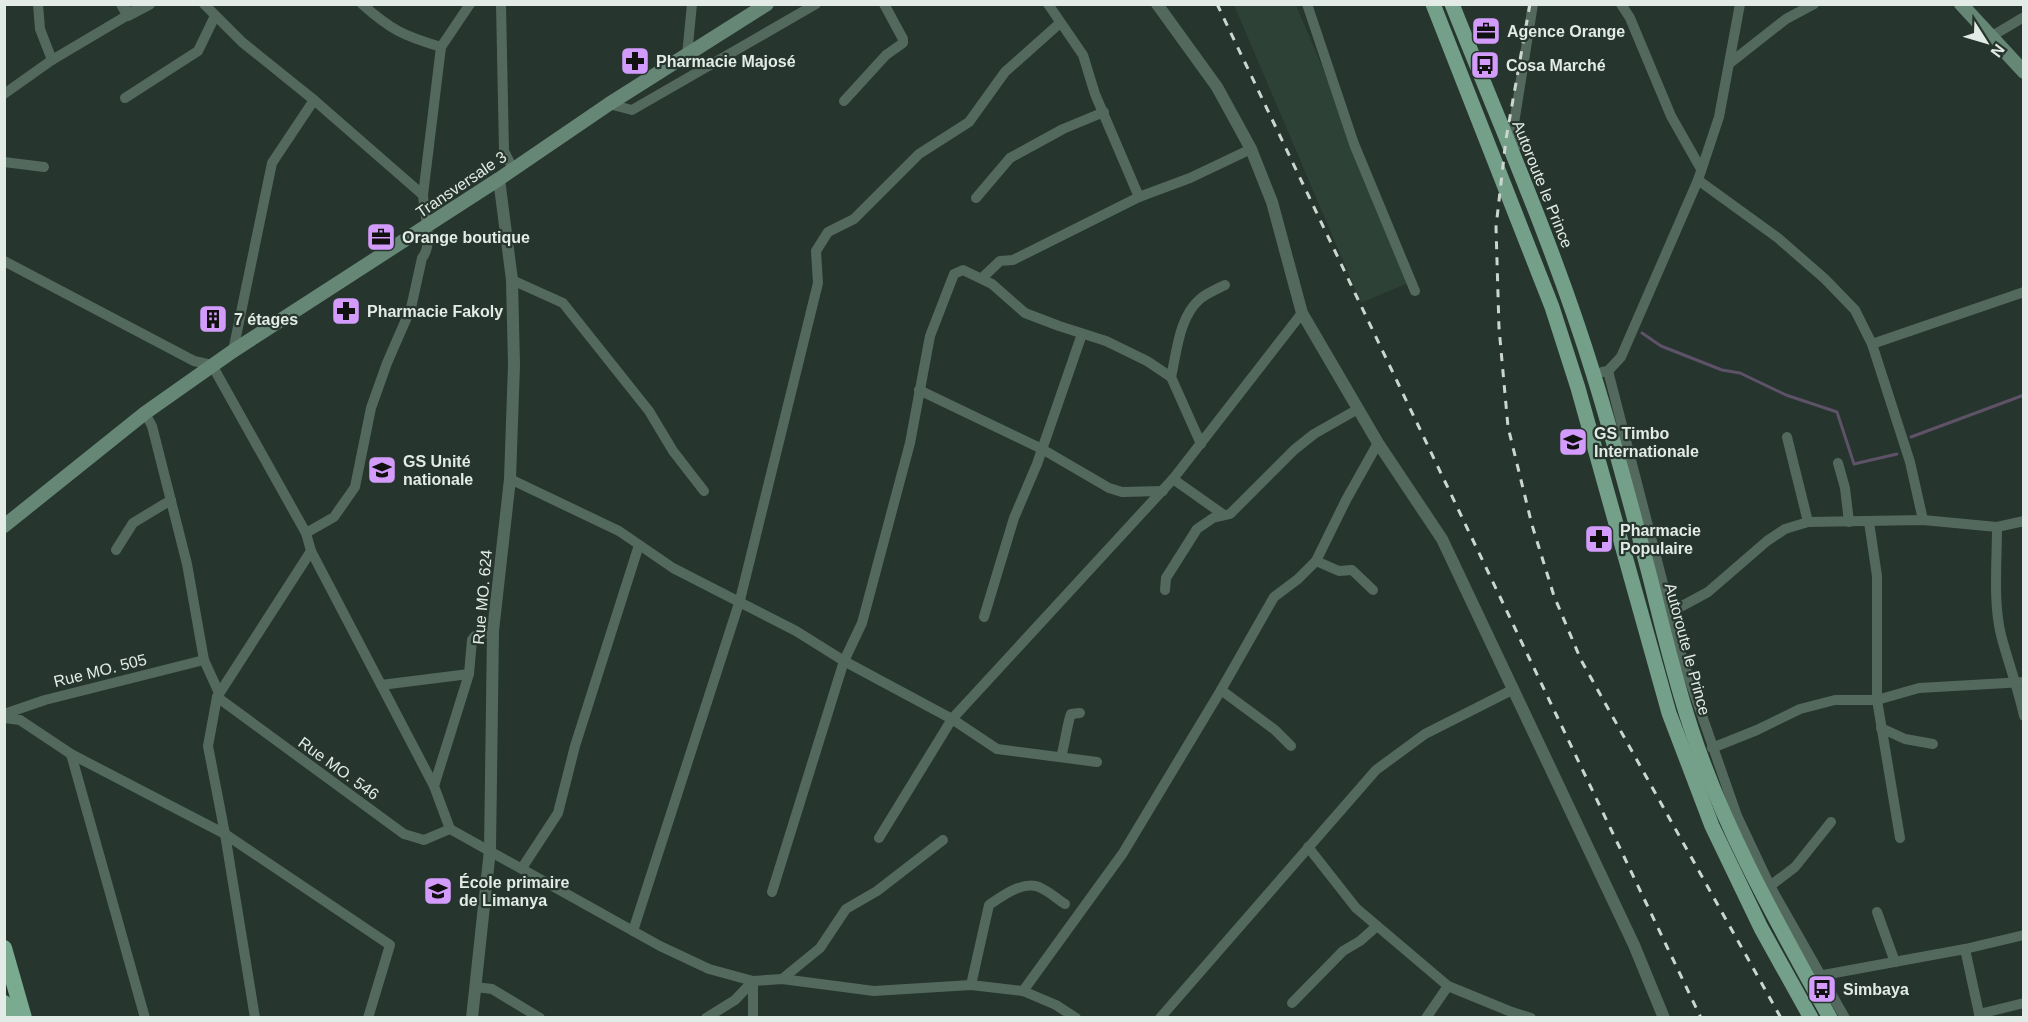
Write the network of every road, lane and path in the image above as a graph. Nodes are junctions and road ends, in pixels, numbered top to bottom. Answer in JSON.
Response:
{"nodes":[{"id":1,"x":38,"y":4,"type":"edge"},
{"id":2,"x":149,"y":4,"type":"edge"},
{"id":3,"x":204,"y":4,"type":"edge"},
{"id":4,"x":362,"y":4,"type":"edge"},
{"id":5,"x":470,"y":4,"type":"edge"},
{"id":6,"x":501,"y":4,"type":"edge"},
{"id":7,"x":692,"y":4,"type":"edge"},
{"id":8,"x":767,"y":4,"type":"edge"},
{"id":9,"x":816,"y":4,"type":"edge"},
{"id":10,"x":884,"y":4,"type":"edge"},
{"id":11,"x":1048,"y":4,"type":"edge"},
{"id":12,"x":1157,"y":4,"type":"edge"},
{"id":13,"x":1307,"y":4,"type":"edge"},
{"id":14,"x":1433,"y":4,"type":"edge"},
{"id":15,"x":1452,"y":4,"type":"edge"},
{"id":16,"x":1533,"y":4,"type":"edge"},
{"id":17,"x":1621,"y":4,"type":"edge"},
{"id":18,"x":1740,"y":4,"type":"edge"},
{"id":19,"x":1814,"y":4,"type":"edge"},
{"id":20,"x":1961,"y":4,"type":"edge"},
{"id":21,"x":125,"y":10,"type":"edge"},
{"id":22,"x":215,"y":16,"type":"junction"},
{"id":23,"x":2024,"y":17,"type":"edge"},
{"id":24,"x":1060,"y":23,"type":"junction"},
{"id":25,"x":1992,"y":36,"type":"junction"},
{"id":26,"x":441,"y":47,"type":"junction"},
{"id":27,"x":687,"y":55,"type":"junction"},
{"id":28,"x":52,"y":60,"type":"junction"},
{"id":29,"x":1730,"y":63,"type":"junction"},
{"id":30,"x":2024,"y":72,"type":"edge"},
{"id":31,"x":4,"y":94,"type":"edge"},
{"id":32,"x":125,"y":98,"type":"dead end"},
{"id":33,"x":314,"y":100,"type":"junction"},
{"id":34,"x":844,"y":101,"type":"dead end"},
{"id":35,"x":609,"y":104,"type":"junction"},
{"id":36,"x":1104,"y":112,"type":"junction"},
{"id":37,"x":1251,"y":149,"type":"junction"},
{"id":38,"x":4,"y":162,"type":"edge"},
{"id":39,"x":44,"y":167,"type":"dead end"},
{"id":40,"x":513,"y":169,"type":"junction"},
{"id":41,"x":1700,"y":175,"type":"junction"},
{"id":42,"x":499,"y":179,"type":"junction"},
{"id":43,"x":423,"y":195,"type":"junction"},
{"id":44,"x":1139,"y":197,"type":"junction"},
{"id":45,"x":976,"y":198,"type":"dead end"},
{"id":46,"x":1537,"y":216,"type":"junction"},
{"id":47,"x":428,"y":226,"type":"junction"},
{"id":48,"x":4,"y":261,"type":"edge"},
{"id":49,"x":982,"y":278,"type":"junction"},
{"id":50,"x":512,"y":280,"type":"junction"},
{"id":51,"x":1225,"y":285,"type":"dead end"},
{"id":52,"x":1415,"y":291,"type":"dead end"},
{"id":53,"x":2024,"y":292,"type":"edge"},
{"id":54,"x":1302,"y":312,"type":"junction"},
{"id":55,"x":1082,"y":334,"type":"junction"},
{"id":56,"x":1872,"y":344,"type":"junction"},
{"id":57,"x":233,"y":351,"type":"junction"},
{"id":58,"x":213,"y":365,"type":"junction"},
{"id":59,"x":1601,"y":373,"type":"junction"},
{"id":60,"x":1171,"y":377,"type":"junction"},
{"id":61,"x":919,"y":390,"type":"junction"},
{"id":62,"x":1358,"y":409,"type":"junction"},
{"id":63,"x":145,"y":413,"type":"junction"},
{"id":64,"x":1787,"y":437,"type":"dead end"},
{"id":65,"x":1378,"y":443,"type":"junction"},
{"id":66,"x":1201,"y":444,"type":"junction"},
{"id":67,"x":1042,"y":449,"type":"junction"},
{"id":68,"x":1838,"y":463,"type":"dead end"},
{"id":69,"x":510,"y":479,"type":"junction"},
{"id":70,"x":1173,"y":479,"type":"junction"},
{"id":71,"x":704,"y":491,"type":"dead end"},
{"id":72,"x":1163,"y":491,"type":"junction"},
{"id":73,"x":171,"y":500,"type":"junction"},
{"id":74,"x":1224,"y":515,"type":"junction"},
{"id":75,"x":1923,"y":520,"type":"junction"},
{"id":76,"x":2024,"y":521,"type":"edge"},
{"id":77,"x":1808,"y":522,"type":"junction"},
{"id":78,"x":1849,"y":522,"type":"junction"},
{"id":79,"x":1869,"y":522,"type":"junction"},
{"id":80,"x":4,"y":526,"type":"edge"},
{"id":81,"x":1997,"y":528,"type":"junction"},
{"id":82,"x":306,"y":533,"type":"junction"},
{"id":83,"x":639,"y":545,"type":"junction"},
{"id":84,"x":116,"y":550,"type":"dead end"},
{"id":85,"x":311,"y":551,"type":"junction"},
{"id":86,"x":1316,"y":561,"type":"junction"},
{"id":87,"x":1165,"y":590,"type":"dead end"},
{"id":88,"x":1373,"y":590,"type":"dead end"},
{"id":89,"x":740,"y":600,"type":"junction"},
{"id":90,"x":1671,"y":612,"type":"junction"},
{"id":91,"x":984,"y":617,"type":"dead end"},
{"id":92,"x":493,"y":630,"type":"junction"},
{"id":93,"x":204,"y":660,"type":"junction"},
{"id":94,"x":844,"y":661,"type":"junction"},
{"id":95,"x":469,"y":674,"type":"junction"},
{"id":96,"x":2020,"y":682,"type":"edge"},
{"id":97,"x":381,"y":685,"type":"junction"},
{"id":98,"x":1221,"y":690,"type":"junction"},
{"id":99,"x":1512,"y":690,"type":"junction"},
{"id":100,"x":218,"y":695,"type":"junction"},
{"id":101,"x":1877,"y":700,"type":"junction"},
{"id":102,"x":1080,"y":713,"type":"dead end"},
{"id":103,"x":4,"y":716,"type":"edge"},
{"id":104,"x":2024,"y":716,"type":"edge"},
{"id":105,"x":952,"y":719,"type":"junction"},
{"id":106,"x":1881,"y":728,"type":"junction"},
{"id":107,"x":1933,"y":744,"type":"dead end"},
{"id":108,"x":1291,"y":746,"type":"dead end"},
{"id":109,"x":1712,"y":748,"type":"junction"},
{"id":110,"x":71,"y":754,"type":"junction"},
{"id":111,"x":1061,"y":757,"type":"junction"},
{"id":112,"x":1097,"y":762,"type":"dead end"},
{"id":113,"x":434,"y":786,"type":"junction"},
{"id":114,"x":1831,"y":822,"type":"dead end"},
{"id":115,"x":450,"y":829,"type":"junction"},
{"id":116,"x":225,"y":834,"type":"junction"},
{"id":117,"x":879,"y":838,"type":"dead end"},
{"id":118,"x":1900,"y":838,"type":"dead end"},
{"id":119,"x":943,"y":840,"type":"dead end"},
{"id":120,"x":1308,"y":847,"type":"junction"},
{"id":121,"x":490,"y":850,"type":"junction"},
{"id":122,"x":522,"y":868,"type":"junction"},
{"id":123,"x":1770,"y":886,"type":"junction"},
{"id":124,"x":772,"y":892,"type":"dead end"},
{"id":125,"x":1065,"y":904,"type":"dead end"},
{"id":126,"x":1877,"y":912,"type":"dead end"},
{"id":127,"x":1377,"y":926,"type":"junction"},
{"id":128,"x":633,"y":931,"type":"junction"},
{"id":129,"x":2024,"y":935,"type":"edge"},
{"id":130,"x":4,"y":948,"type":"edge"},
{"id":131,"x":1965,"y":949,"type":"junction"},
{"id":132,"x":1895,"y":962,"type":"junction"},
{"id":133,"x":1815,"y":977,"type":"junction"},
{"id":134,"x":782,"y":979,"type":"junction"},
{"id":135,"x":753,"y":981,"type":"junction"},
{"id":136,"x":971,"y":985,"type":"junction"},
{"id":137,"x":1448,"y":986,"type":"junction"},
{"id":138,"x":475,"y":987,"type":"junction"},
{"id":139,"x":1023,"y":991,"type":"junction"},
{"id":140,"x":4,"y":1003,"type":"edge"},
{"id":141,"x":1292,"y":1003,"type":"dead end"},
{"id":142,"x":2024,"y":1004,"type":"edge"},
{"id":143,"x":1980,"y":1016,"type":"edge"},
{"id":144,"x":8,"y":1017,"type":"edge"},
{"id":145,"x":24,"y":1017,"type":"edge"},
{"id":146,"x":145,"y":1017,"type":"edge"},
{"id":147,"x":255,"y":1017,"type":"edge"},
{"id":148,"x":368,"y":1017,"type":"edge"},
{"id":149,"x":472,"y":1017,"type":"edge"},
{"id":150,"x":540,"y":1017,"type":"edge"},
{"id":151,"x":706,"y":1017,"type":"edge"},
{"id":152,"x":753,"y":1017,"type":"edge"},
{"id":153,"x":1076,"y":1017,"type":"edge"},
{"id":154,"x":1160,"y":1017,"type":"edge"},
{"id":155,"x":1426,"y":1017,"type":"edge"},
{"id":156,"x":1531,"y":1017,"type":"edge"},
{"id":157,"x":1664,"y":1017,"type":"edge"},
{"id":158,"x":1811,"y":1017,"type":"edge"},
{"id":159,"x":1830,"y":1017,"type":"edge"},
{"id":160,"x":1845,"y":1017,"type":"edge"}],
"edges":[{"from":1,"to":28,"type":"street"},
{"from":2,"to":21,"type":"street"},
{"from":3,"to":22,"type":"street"},
{"from":4,"to":26,"type":"street"},
{"from":5,"to":26,"type":"street"},
{"from":6,"to":40,"type":"street"},
{"from":7,"to":27,"type":"street"},
{"from":8,"to":27,"type":"main road","name":"Transversale 3"},
{"from":9,"to":35,"type":"street"},
{"from":10,"to":34,"type":"street"},
{"from":11,"to":24,"type":"street"},
{"from":12,"to":37,"type":"street"},
{"from":13,"to":52,"type":"street"},
{"from":14,"to":158,"type":"main road","name":"Autoroute le Prince"},
{"from":15,"to":46,"type":"main road","name":"Autoroute le Prince"},
{"from":16,"to":46,"type":"street"},
{"from":17,"to":41,"type":"street"},
{"from":18,"to":29,"type":"street"},
{"from":19,"to":29,"type":"street"},
{"from":20,"to":25,"type":"main road"},
{"from":21,"to":28,"type":"street"},
{"from":22,"to":32,"type":"street"},
{"from":22,"to":33,"type":"street"},
{"from":23,"to":25,"type":"street"},
{"from":24,"to":36,"type":"street"},
{"from":24,"to":89,"type":"street"},
{"from":25,"to":30,"type":"main road"},
{"from":26,"to":43,"type":"street"},
{"from":27,"to":35,"type":"main road","name":"Transversale 3"},
{"from":28,"to":31,"type":"street"},
{"from":29,"to":41,"type":"street"},
{"from":33,"to":43,"type":"street"},
{"from":33,"to":57,"type":"street"},
{"from":35,"to":40,"type":"main road","name":"Transversale 3"},
{"from":36,"to":44,"type":"street"},
{"from":36,"to":45,"type":"street"},
{"from":37,"to":44,"type":"street"},
{"from":37,"to":54,"type":"street"},
{"from":38,"to":39,"type":"street"},
{"from":40,"to":42,"type":"main road","name":"Transversale 3"},
{"from":41,"to":56,"type":"street"},
{"from":41,"to":59,"type":"street"},
{"from":42,"to":47,"type":"main road","name":"Transversale 3"},
{"from":42,"to":50,"type":"street","name":"Rue MO. 624"},
{"from":43,"to":47,"type":"street"},
{"from":44,"to":49,"type":"street"},
{"from":46,"to":59,"type":"main road","name":"Autoroute le Prince"},
{"from":47,"to":57,"type":"main road","name":"Transversale 3"},
{"from":47,"to":82,"type":"street"},
{"from":48,"to":58,"type":"street"},
{"from":49,"to":55,"type":"street"},
{"from":49,"to":61,"type":"street"},
{"from":50,"to":69,"type":"street","name":"Rue MO. 624"},
{"from":50,"to":71,"type":"street"},
{"from":51,"to":60,"type":"street"},
{"from":53,"to":56,"type":"street"},
{"from":54,"to":62,"type":"street"},
{"from":54,"to":66,"type":"street"},
{"from":55,"to":60,"type":"street"},
{"from":55,"to":67,"type":"street"},
{"from":56,"to":75,"type":"street"},
{"from":57,"to":58,"type":"main road","name":"Transversale 3"},
{"from":58,"to":63,"type":"main road","name":"Transversale 3"},
{"from":58,"to":82,"type":"street"},
{"from":59,"to":90,"type":"street"},
{"from":59,"to":133,"type":"main road","name":"Autoroute le Prince"},
{"from":60,"to":66,"type":"street"},
{"from":61,"to":67,"type":"street"},
{"from":61,"to":94,"type":"street"},
{"from":62,"to":65,"type":"street"},
{"from":62,"to":74,"type":"street"},
{"from":63,"to":73,"type":"street"},
{"from":63,"to":80,"type":"main road","name":"Transversale 3"},
{"from":64,"to":77,"type":"street"},
{"from":65,"to":86,"type":"street"},
{"from":65,"to":99,"type":"street"},
{"from":66,"to":70,"type":"street"},
{"from":67,"to":72,"type":"street"},
{"from":67,"to":91,"type":"street"},
{"from":68,"to":78,"type":"street"},
{"from":69,"to":83,"type":"street"},
{"from":69,"to":92,"type":"street","name":"Rue MO. 624"},
{"from":70,"to":72,"type":"street"},
{"from":70,"to":74,"type":"street"},
{"from":72,"to":105,"type":"street"},
{"from":73,"to":84,"type":"street"},
{"from":73,"to":93,"type":"street"},
{"from":74,"to":87,"type":"street"},
{"from":75,"to":79,"type":"street"},
{"from":75,"to":81,"type":"street"},
{"from":76,"to":81,"type":"street"},
{"from":77,"to":78,"type":"street"},
{"from":77,"to":90,"type":"street"},
{"from":78,"to":79,"type":"street"},
{"from":79,"to":101,"type":"street"},
{"from":81,"to":96,"type":"street"},
{"from":82,"to":85,"type":"street"},
{"from":83,"to":89,"type":"street"},
{"from":83,"to":122,"type":"street"},
{"from":85,"to":97,"type":"street"},
{"from":85,"to":100,"type":"street"},
{"from":86,"to":88,"type":"street"},
{"from":86,"to":98,"type":"street"},
{"from":89,"to":94,"type":"street"},
{"from":89,"to":128,"type":"street"},
{"from":90,"to":109,"type":"street"},
{"from":92,"to":95,"type":"street"},
{"from":92,"to":121,"type":"street","name":"Rue MO. 624"},
{"from":93,"to":100,"type":"street"},
{"from":93,"to":103,"type":"street","name":"Rue MO. 505"},
{"from":94,"to":105,"type":"street"},
{"from":94,"to":124,"type":"street"},
{"from":95,"to":97,"type":"street"},
{"from":95,"to":113,"type":"street"},
{"from":96,"to":101,"type":"street"},
{"from":96,"to":104,"type":"street"},
{"from":97,"to":113,"type":"street"},
{"from":98,"to":108,"type":"street"},
{"from":98,"to":139,"type":"street"},
{"from":99,"to":120,"type":"street"},
{"from":99,"to":157,"type":"street"},
{"from":100,"to":115,"type":"street","name":"Rue MO. 546"},
{"from":100,"to":116,"type":"street"},
{"from":101,"to":106,"type":"street"},
{"from":101,"to":109,"type":"street"},
{"from":102,"to":111,"type":"street"},
{"from":103,"to":110,"type":"street"},
{"from":105,"to":111,"type":"street"},
{"from":105,"to":117,"type":"street"},
{"from":106,"to":107,"type":"street"},
{"from":106,"to":118,"type":"street"},
{"from":109,"to":123,"type":"street"},
{"from":110,"to":116,"type":"street"},
{"from":110,"to":146,"type":"street"},
{"from":111,"to":112,"type":"street"},
{"from":113,"to":115,"type":"street"},
{"from":114,"to":123,"type":"street"},
{"from":115,"to":121,"type":"street"},
{"from":116,"to":147,"type":"street"},
{"from":116,"to":148,"type":"street"},
{"from":119,"to":134,"type":"street"},
{"from":120,"to":127,"type":"street"},
{"from":120,"to":154,"type":"street"},
{"from":121,"to":122,"type":"street"},
{"from":121,"to":138,"type":"street","name":"Rue MO. 624"},
{"from":122,"to":128,"type":"street"},
{"from":123,"to":133,"type":"street"},
{"from":125,"to":136,"type":"street"},
{"from":126,"to":132,"type":"street"},
{"from":127,"to":137,"type":"street"},
{"from":127,"to":141,"type":"street"},
{"from":128,"to":135,"type":"street"},
{"from":129,"to":131,"type":"street"},
{"from":130,"to":145,"type":"highway"},
{"from":131,"to":132,"type":"street"},
{"from":131,"to":143,"type":"street"},
{"from":132,"to":133,"type":"street"},
{"from":133,"to":159,"type":"main road","name":"Autoroute le Prince"},
{"from":133,"to":160,"type":"street"},
{"from":134,"to":135,"type":"street"},
{"from":134,"to":136,"type":"street"},
{"from":135,"to":151,"type":"street"},
{"from":135,"to":152,"type":"street"},
{"from":136,"to":139,"type":"street"},
{"from":137,"to":155,"type":"street"},
{"from":137,"to":156,"type":"street"},
{"from":138,"to":149,"type":"street","name":"Rue MO. 624"},
{"from":138,"to":150,"type":"street"},
{"from":139,"to":153,"type":"street"},
{"from":140,"to":144,"type":"highway"},
{"from":142,"to":143,"type":"street"}]}
